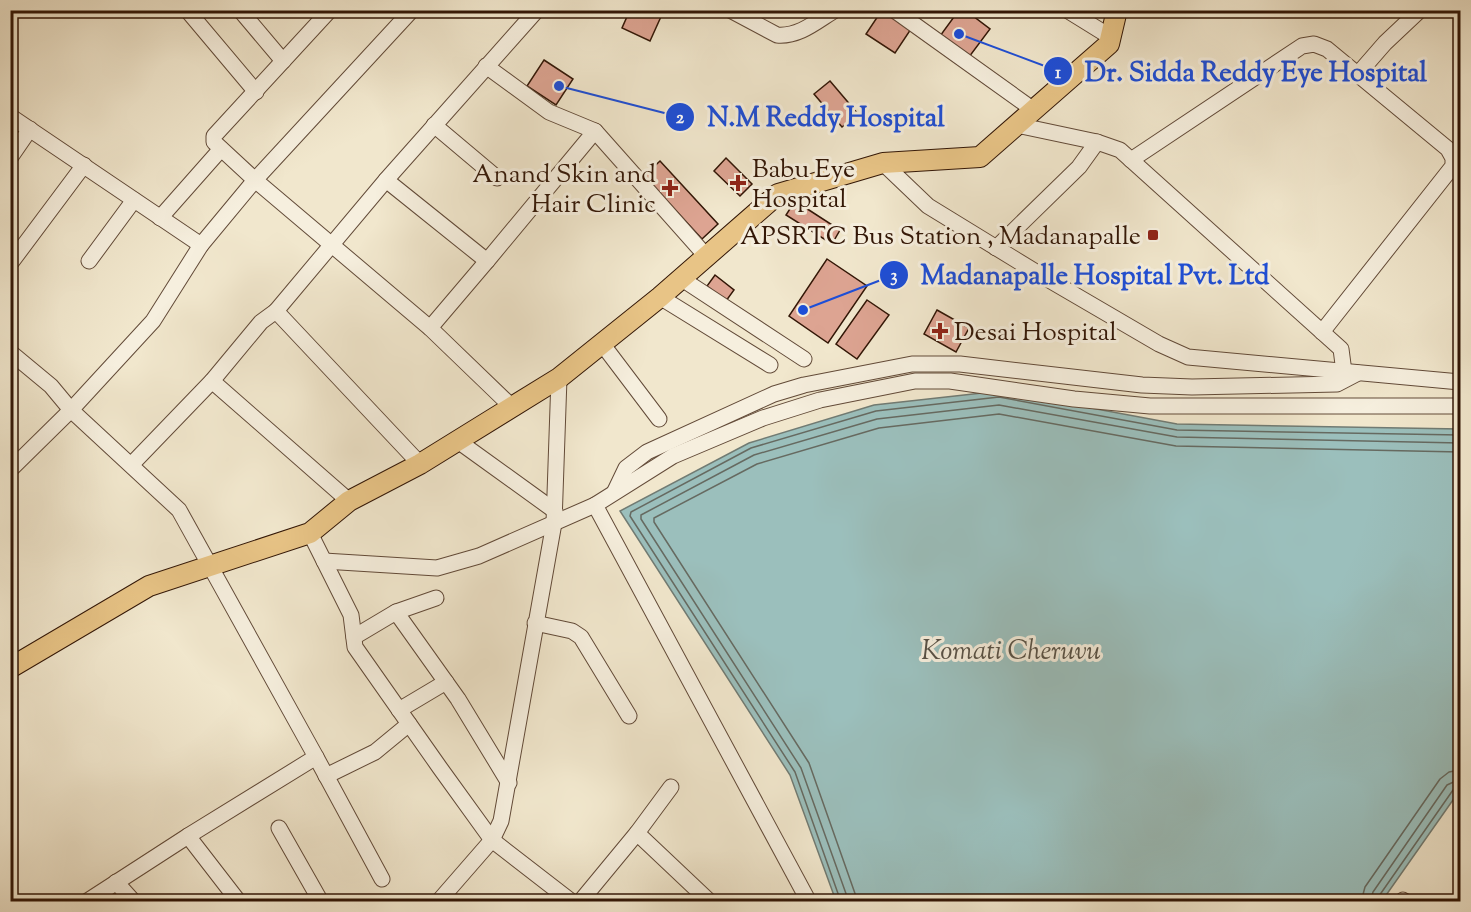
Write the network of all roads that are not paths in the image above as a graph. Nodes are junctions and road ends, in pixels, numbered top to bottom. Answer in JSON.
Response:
{"nodes":[{"id":1,"x":188,"y":10,"type":"edge"},
{"id":2,"x":240,"y":10,"type":"edge"},
{"id":3,"x":330,"y":10,"type":"edge"},
{"id":4,"x":412,"y":10,"type":"edge"},
{"id":5,"x":537,"y":10,"type":"edge"},
{"id":6,"x":730,"y":10,"type":"edge"},
{"id":7,"x":894,"y":10,"type":"edge"},
{"id":8,"x":1067,"y":10,"type":"edge"},
{"id":9,"x":1117,"y":10,"type":"edge"},
{"id":10,"x":1420,"y":10,"type":"edge"},
{"id":11,"x":826,"y":13,"type":"edge"},
{"id":12,"x":1109,"y":36,"type":"junction"},
{"id":13,"x":284,"y":61,"type":"junction"},
{"id":14,"x":486,"y":66,"type":"junction"},
{"id":15,"x":1358,"y":74,"type":"junction"},
{"id":16,"x":256,"y":92,"type":"junction"},
{"id":17,"x":1035,"y":111,"type":"junction"},
{"id":18,"x":10,"y":116,"type":"edge"},
{"id":19,"x":434,"y":125,"type":"junction"},
{"id":20,"x":1017,"y":125,"type":"junction"},
{"id":21,"x":30,"y":129,"type":"junction"},
{"id":22,"x":595,"y":131,"type":"junction"},
{"id":23,"x":1097,"y":142,"type":"junction"},
{"id":24,"x":221,"y":149,"type":"junction"},
{"id":25,"x":10,"y":158,"type":"edge"},
{"id":26,"x":1131,"y":160,"type":"junction"},
{"id":27,"x":884,"y":163,"type":"junction"},
{"id":28,"x":1457,"y":163,"type":"edge"},
{"id":29,"x":84,"y":165,"type":"junction"},
{"id":30,"x":497,"y":178,"type":"dead end"},
{"id":31,"x":255,"y":180,"type":"junction"},
{"id":32,"x":386,"y":180,"type":"junction"},
{"id":33,"x":134,"y":200,"type":"junction"},
{"id":34,"x":160,"y":218,"type":"junction"},
{"id":35,"x":201,"y":245,"type":"junction"},
{"id":36,"x":332,"y":245,"type":"junction"},
{"id":37,"x":996,"y":248,"type":"junction"},
{"id":38,"x":706,"y":256,"type":"junction"},
{"id":39,"x":89,"y":261,"type":"dead end"},
{"id":40,"x":487,"y":261,"type":"junction"},
{"id":41,"x":10,"y":264,"type":"edge"},
{"id":42,"x":682,"y":279,"type":"junction"},
{"id":43,"x":660,"y":297,"type":"junction"},
{"id":44,"x":276,"y":311,"type":"junction"},
{"id":45,"x":430,"y":328,"type":"junction"},
{"id":46,"x":1322,"y":332,"type":"junction"},
{"id":47,"x":603,"y":345,"type":"junction"},
{"id":48,"x":10,"y":352,"type":"edge"},
{"id":49,"x":804,"y":358,"type":"dead end"},
{"id":50,"x":770,"y":366,"type":"dead end"},
{"id":51,"x":1351,"y":373,"type":"junction"},
{"id":52,"x":559,"y":378,"type":"junction"},
{"id":53,"x":212,"y":381,"type":"junction"},
{"id":54,"x":1461,"y":381,"type":"edge"},
{"id":55,"x":512,"y":406,"type":"junction"},
{"id":56,"x":1461,"y":406,"type":"edge"},
{"id":57,"x":71,"y":410,"type":"junction"},
{"id":58,"x":659,"y":419,"type":"dead end"},
{"id":59,"x":458,"y":441,"type":"junction"},
{"id":60,"x":132,"y":464,"type":"junction"},
{"id":61,"x":420,"y":464,"type":"junction"},
{"id":62,"x":12,"y":465,"type":"edge"},
{"id":63,"x":615,"y":491,"type":"junction"},
{"id":64,"x":349,"y":501,"type":"junction"},
{"id":65,"x":594,"y":505,"type":"junction"},
{"id":66,"x":554,"y":517,"type":"junction"},
{"id":67,"x":310,"y":533,"type":"junction"},
{"id":68,"x":324,"y":561,"type":"junction"},
{"id":69,"x":208,"y":567,"type":"junction"},
{"id":70,"x":436,"y":598,"type":"dead end"},
{"id":71,"x":396,"y":612,"type":"junction"},
{"id":72,"x":535,"y":623,"type":"junction"},
{"id":73,"x":354,"y":637,"type":"junction"},
{"id":74,"x":10,"y":668,"type":"edge"},
{"id":75,"x":446,"y":682,"type":"junction"},
{"id":76,"x":399,"y":710,"type":"junction"},
{"id":77,"x":629,"y":716,"type":"dead end"},
{"id":78,"x":409,"y":724,"type":"junction"},
{"id":79,"x":316,"y":757,"type":"junction"},
{"id":80,"x":326,"y":776,"type":"junction"},
{"id":81,"x":509,"y":783,"type":"junction"},
{"id":82,"x":671,"y":787,"type":"dead end"},
{"id":83,"x":279,"y":828,"type":"dead end"},
{"id":84,"x":637,"y":833,"type":"junction"},
{"id":85,"x":188,"y":836,"type":"junction"},
{"id":86,"x":492,"y":840,"type":"junction"},
{"id":87,"x":382,"y":879,"type":"dead end"},
{"id":88,"x":116,"y":882,"type":"junction"},
{"id":89,"x":86,"y":902,"type":"edge"},
{"id":90,"x":134,"y":902,"type":"edge"},
{"id":91,"x":239,"y":902,"type":"edge"},
{"id":92,"x":321,"y":902,"type":"edge"},
{"id":93,"x":438,"y":902,"type":"edge"},
{"id":94,"x":572,"y":902,"type":"edge"},
{"id":95,"x":580,"y":902,"type":"edge"},
{"id":96,"x":710,"y":902,"type":"edge"},
{"id":97,"x":809,"y":902,"type":"edge"}],
"edges":[{"from":1,"to":16,"type":"street"},
{"from":2,"to":13,"type":"street"},
{"from":3,"to":13,"type":"street"},
{"from":4,"to":31,"type":"street"},
{"from":5,"to":14,"type":"street"},
{"from":6,"to":11,"type":"street"},
{"from":7,"to":17,"type":"street"},
{"from":8,"to":12,"type":"street"},
{"from":9,"to":12,"type":"main road"},
{"from":10,"to":15,"type":"street"},
{"from":12,"to":17,"type":"main road"},
{"from":13,"to":16,"type":"street"},
{"from":14,"to":19,"type":"street"},
{"from":14,"to":22,"type":"street"},
{"from":15,"to":26,"type":"street"},
{"from":15,"to":28,"type":"street"},
{"from":16,"to":24,"type":"street"},
{"from":17,"to":20,"type":"main road"},
{"from":18,"to":21,"type":"street"},
{"from":19,"to":30,"type":"street"},
{"from":19,"to":32,"type":"street"},
{"from":20,"to":23,"type":"street"},
{"from":20,"to":27,"type":"main road"},
{"from":21,"to":25,"type":"street"},
{"from":21,"to":29,"type":"street"},
{"from":22,"to":38,"type":"street"},
{"from":22,"to":40,"type":"street"},
{"from":23,"to":26,"type":"street"},
{"from":23,"to":37,"type":"street"},
{"from":24,"to":31,"type":"street"},
{"from":24,"to":34,"type":"street"},
{"from":26,"to":46,"type":"street"},
{"from":27,"to":37,"type":"street"},
{"from":27,"to":38,"type":"main road"},
{"from":28,"to":46,"type":"street"},
{"from":29,"to":33,"type":"street"},
{"from":29,"to":41,"type":"street"},
{"from":31,"to":35,"type":"street"},
{"from":31,"to":36,"type":"street"},
{"from":32,"to":36,"type":"street"},
{"from":32,"to":40,"type":"street"},
{"from":33,"to":34,"type":"street"},
{"from":33,"to":39,"type":"street"},
{"from":34,"to":35,"type":"street"},
{"from":35,"to":57,"type":"street"},
{"from":36,"to":44,"type":"street"},
{"from":36,"to":45,"type":"street"},
{"from":37,"to":51,"type":"street"},
{"from":38,"to":42,"type":"main road"},
{"from":40,"to":45,"type":"street"},
{"from":42,"to":43,"type":"main road"},
{"from":42,"to":49,"type":"street"},
{"from":43,"to":47,"type":"main road"},
{"from":43,"to":50,"type":"street"},
{"from":44,"to":53,"type":"street"},
{"from":44,"to":61,"type":"street"},
{"from":45,"to":55,"type":"street"},
{"from":46,"to":51,"type":"street"},
{"from":47,"to":52,"type":"main road"},
{"from":47,"to":58,"type":"street"},
{"from":48,"to":57,"type":"street"},
{"from":51,"to":54,"type":"street"},
{"from":51,"to":63,"type":"street"},
{"from":52,"to":55,"type":"main road"},
{"from":52,"to":66,"type":"street"},
{"from":53,"to":60,"type":"street"},
{"from":53,"to":64,"type":"street"},
{"from":55,"to":59,"type":"main road"},
{"from":56,"to":63,"type":"street"},
{"from":57,"to":60,"type":"street"},
{"from":57,"to":62,"type":"street"},
{"from":59,"to":61,"type":"main road"},
{"from":59,"to":66,"type":"street"},
{"from":60,"to":69,"type":"street"},
{"from":61,"to":64,"type":"main road"},
{"from":63,"to":65,"type":"street"},
{"from":64,"to":67,"type":"main road"},
{"from":65,"to":66,"type":"street"},
{"from":65,"to":97,"type":"street"},
{"from":66,"to":68,"type":"street"},
{"from":66,"to":72,"type":"street"},
{"from":67,"to":68,"type":"street"},
{"from":67,"to":69,"type":"main road"},
{"from":68,"to":73,"type":"street"},
{"from":69,"to":74,"type":"main road"},
{"from":69,"to":79,"type":"street"},
{"from":70,"to":71,"type":"street"},
{"from":71,"to":73,"type":"street"},
{"from":71,"to":75,"type":"street"},
{"from":72,"to":77,"type":"street"},
{"from":72,"to":81,"type":"street"},
{"from":73,"to":76,"type":"street"},
{"from":75,"to":76,"type":"street"},
{"from":75,"to":81,"type":"street"},
{"from":76,"to":78,"type":"street"},
{"from":78,"to":80,"type":"street"},
{"from":78,"to":86,"type":"street"},
{"from":79,"to":80,"type":"street"},
{"from":79,"to":85,"type":"street"},
{"from":80,"to":87,"type":"street"},
{"from":81,"to":86,"type":"street"},
{"from":82,"to":84,"type":"street"},
{"from":83,"to":92,"type":"street"},
{"from":84,"to":95,"type":"street"},
{"from":84,"to":96,"type":"street"},
{"from":85,"to":88,"type":"street"},
{"from":85,"to":91,"type":"street"},
{"from":86,"to":93,"type":"street"},
{"from":86,"to":94,"type":"street"},
{"from":88,"to":89,"type":"street"},
{"from":88,"to":90,"type":"street"}]}
